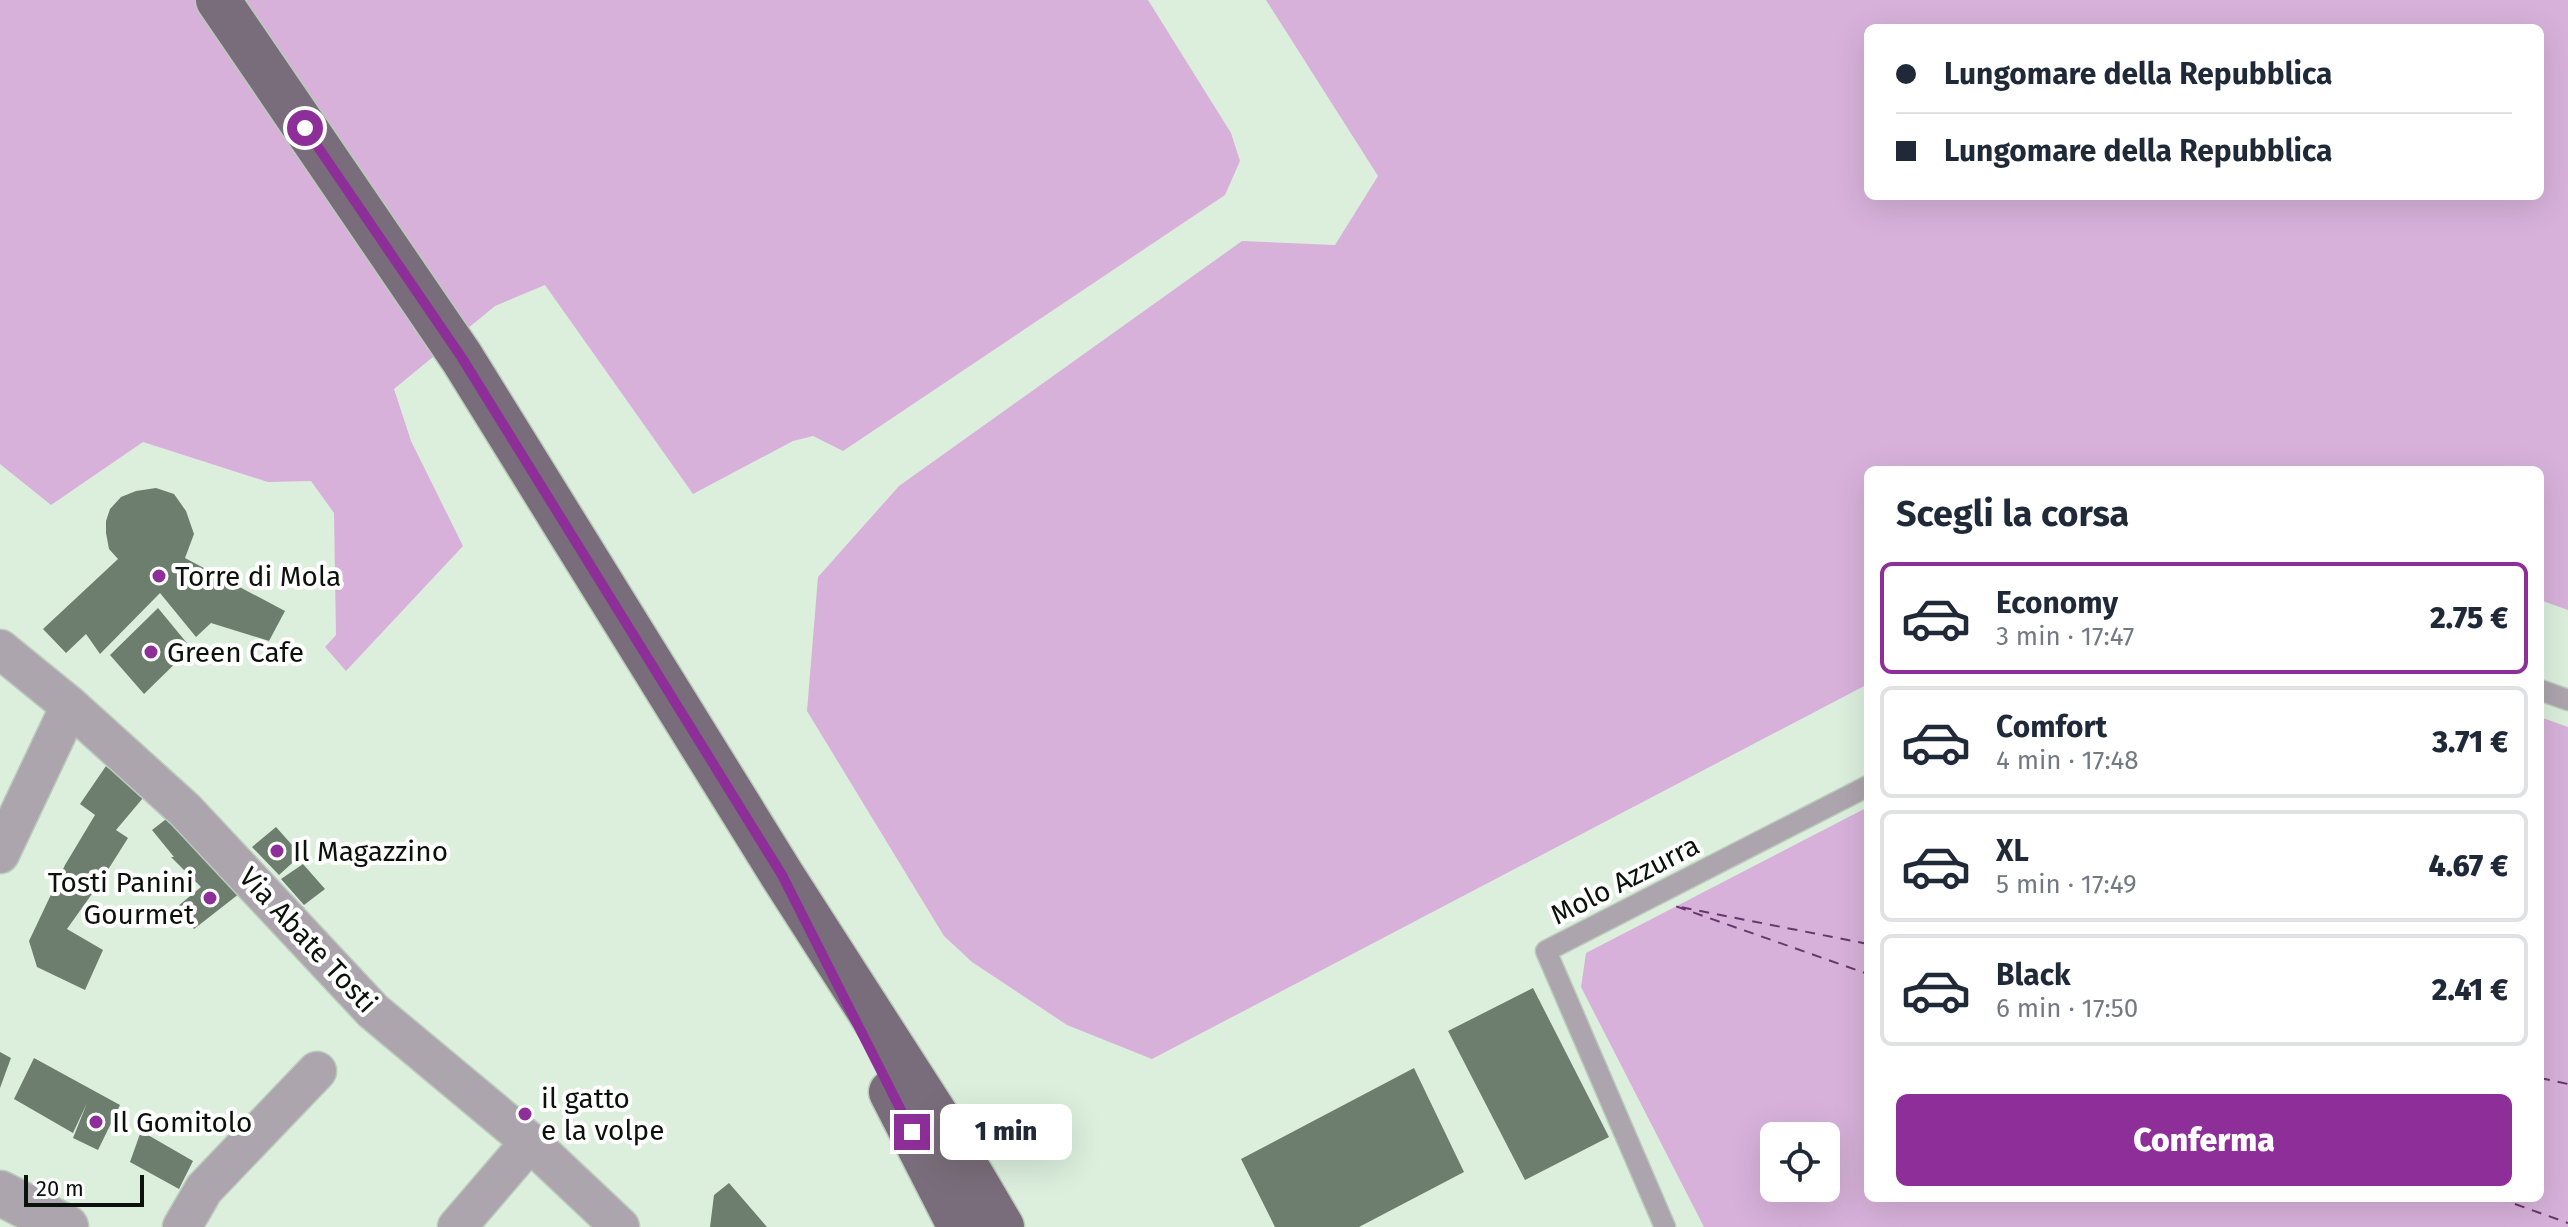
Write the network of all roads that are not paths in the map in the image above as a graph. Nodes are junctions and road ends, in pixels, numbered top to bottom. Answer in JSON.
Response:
{"nodes":[{"id":1,"x":218,"y":0,"type":"edge"},
{"id":2,"x":0,"y":649,"type":"edge"},
{"id":3,"x":2544,"y":691,"type":"edge"},
{"id":4,"x":2568,"y":700,"type":"edge"},
{"id":5,"x":70,"y":706,"type":"junction"},
{"id":6,"x":1864,"y":788,"type":"edge"},
{"id":7,"x":0,"y":854,"type":"edge"},
{"id":8,"x":782,"y":875,"type":"junction"},
{"id":9,"x":317,"y":1071,"type":"dead end"},
{"id":10,"x":530,"y":1142,"type":"junction"},
{"id":11,"x":0,"y":1193,"type":"edge"},
{"id":12,"x":66,"y":1227,"type":"edge"},
{"id":13,"x":182,"y":1227,"type":"edge"},
{"id":14,"x":457,"y":1227,"type":"edge"},
{"id":15,"x":620,"y":1227,"type":"edge"},
{"id":16,"x":960,"y":1227,"type":"edge"},
{"id":17,"x":1002,"y":1227,"type":"edge"},
{"id":18,"x":1665,"y":1227,"type":"edge"}],
"edges":[{"from":1,"to":8,"type":"main road"},
{"from":2,"to":5,"type":"street","name":"Via Abate Tosti"},
{"from":3,"to":4,"type":"lane"},
{"from":5,"to":7,"type":"street"},
{"from":5,"to":10,"type":"street","name":"Via Abate Tosti"},
{"from":6,"to":18,"type":"lane","name":"Molo Azzurra"},
{"from":8,"to":16,"type":"main road"},
{"from":8,"to":17,"type":"main road"},
{"from":9,"to":13,"type":"street"},
{"from":10,"to":14,"type":"street"},
{"from":10,"to":15,"type":"street","name":"Via Abate Tosti"},
{"from":11,"to":12,"type":"street"}]}
